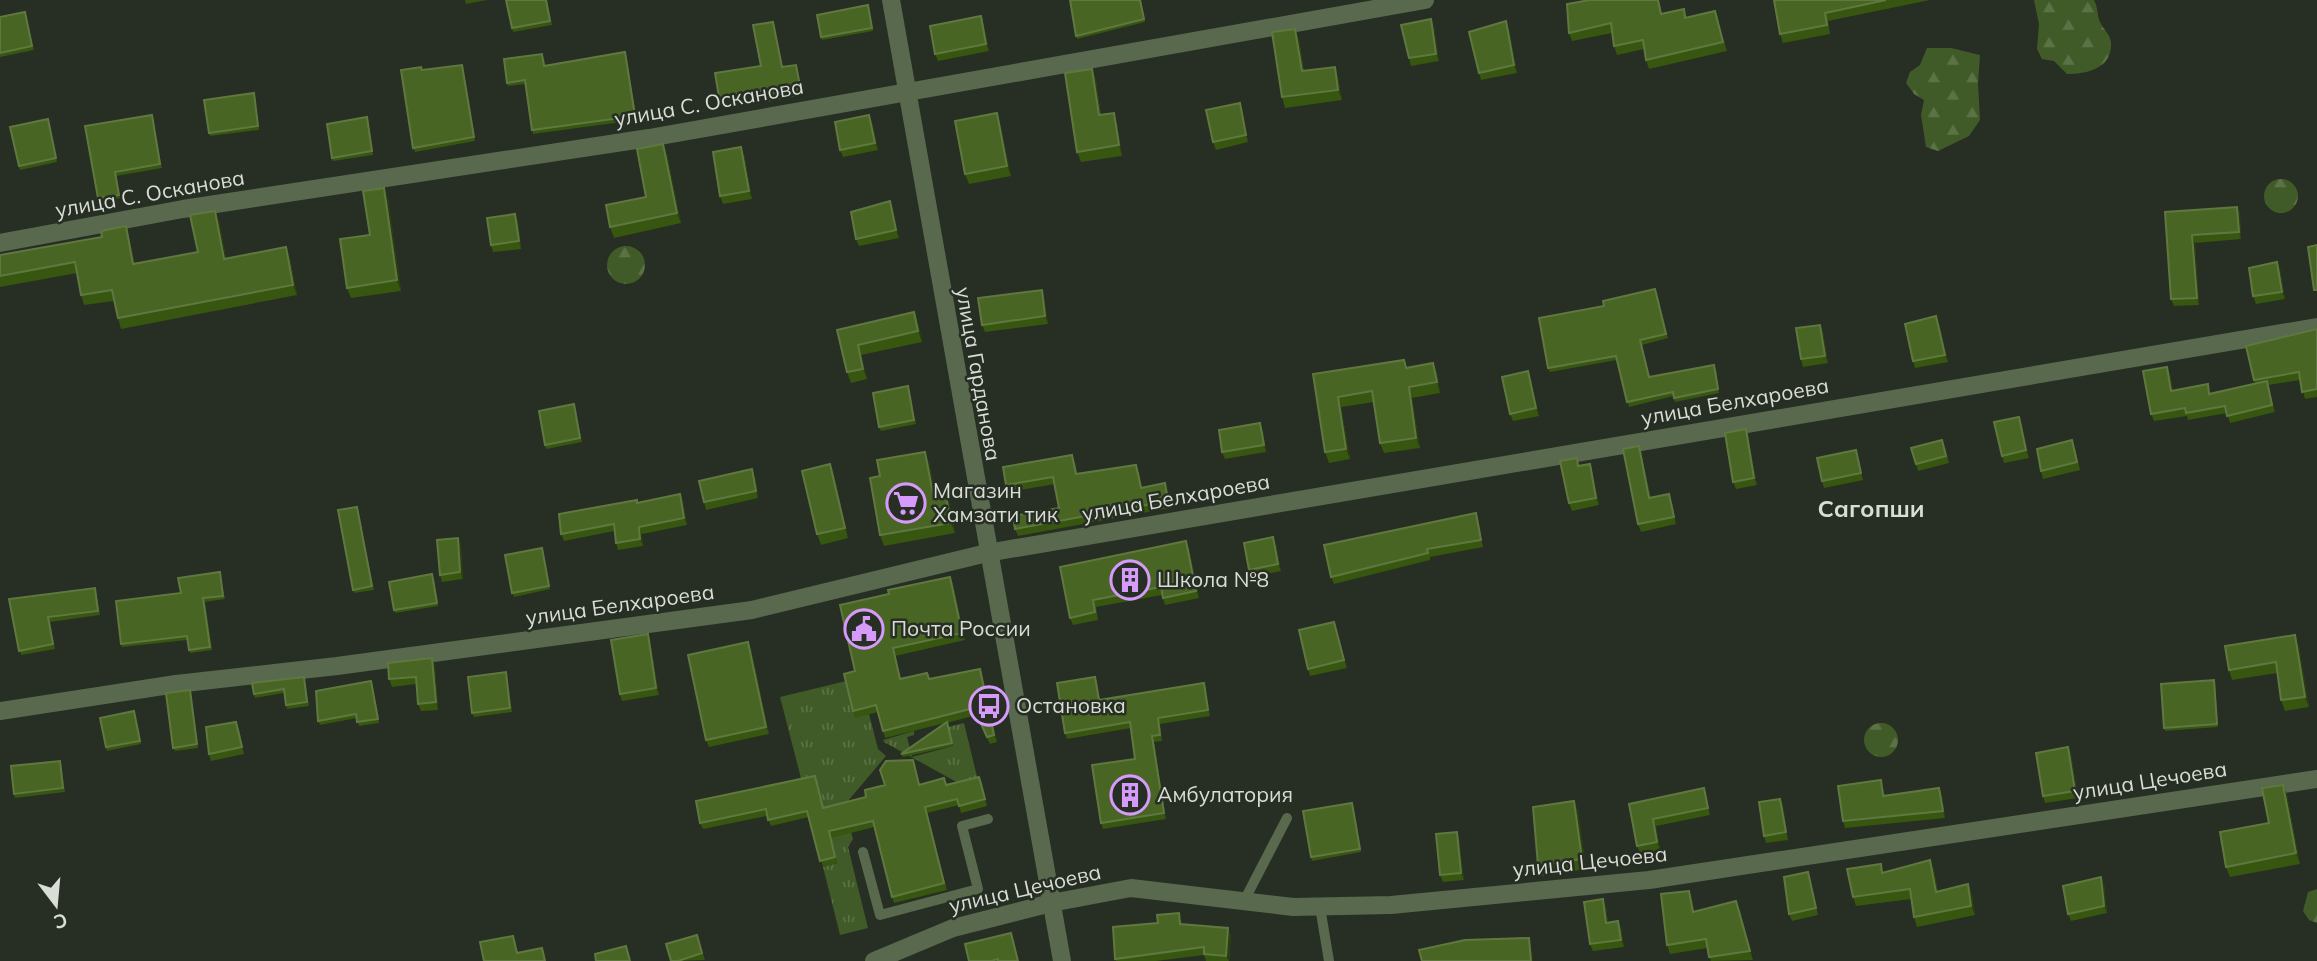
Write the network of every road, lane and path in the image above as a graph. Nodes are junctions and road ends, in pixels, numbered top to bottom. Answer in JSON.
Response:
{"nodes":[{"id":1,"x":891,"y":0,"type":"edge"},
{"id":2,"x":1426,"y":0,"type":"edge"},
{"id":3,"x":905,"y":91,"type":"junction"},
{"id":4,"x":0,"y":243,"type":"edge"},
{"id":5,"x":2317,"y":327,"type":"edge"},
{"id":6,"x":987,"y":553,"type":"junction"},
{"id":7,"x":0,"y":710,"type":"edge"},
{"id":8,"x":2317,"y":779,"type":"edge"},
{"id":9,"x":1287,"y":818,"type":"dead end"},
{"id":10,"x":988,"y":819,"type":"dead end"},
{"id":11,"x":863,"y":852,"type":"dead end"},
{"id":12,"x":1244,"y":901,"type":"junction"},
{"id":13,"x":1051,"y":903,"type":"junction"},
{"id":14,"x":1320,"y":907,"type":"junction"},
{"id":15,"x":874,"y":961,"type":"edge"},
{"id":16,"x":1062,"y":961,"type":"edge"},
{"id":17,"x":1329,"y":961,"type":"edge"}],
"edges":[{"from":1,"to":3,"type":"street","name":"улица Гарданова"},
{"from":2,"to":3,"type":"street","name":"улица С. Осканова"},
{"from":3,"to":4,"type":"street","name":"улица С. Осканова"},
{"from":3,"to":6,"type":"street","name":"улица Гарданова"},
{"from":5,"to":6,"type":"street","name":"улица Белхароева"},
{"from":6,"to":7,"type":"street","name":"улица Белхароева"},
{"from":6,"to":13,"type":"street","name":"улица Гарданова"},
{"from":8,"to":14,"type":"street","name":"улица Цечоева"},
{"from":9,"to":12,"type":"lane"},
{"from":10,"to":11,"type":"lane"},
{"from":12,"to":13,"type":"street","name":"улица Цечоева"},
{"from":12,"to":14,"type":"street","name":"улица Цечоева"},
{"from":13,"to":15,"type":"street","name":"улица Цечоева"},
{"from":13,"to":16,"type":"street","name":"улица Гарданова"},
{"from":14,"to":17,"type":"lane"}]}
